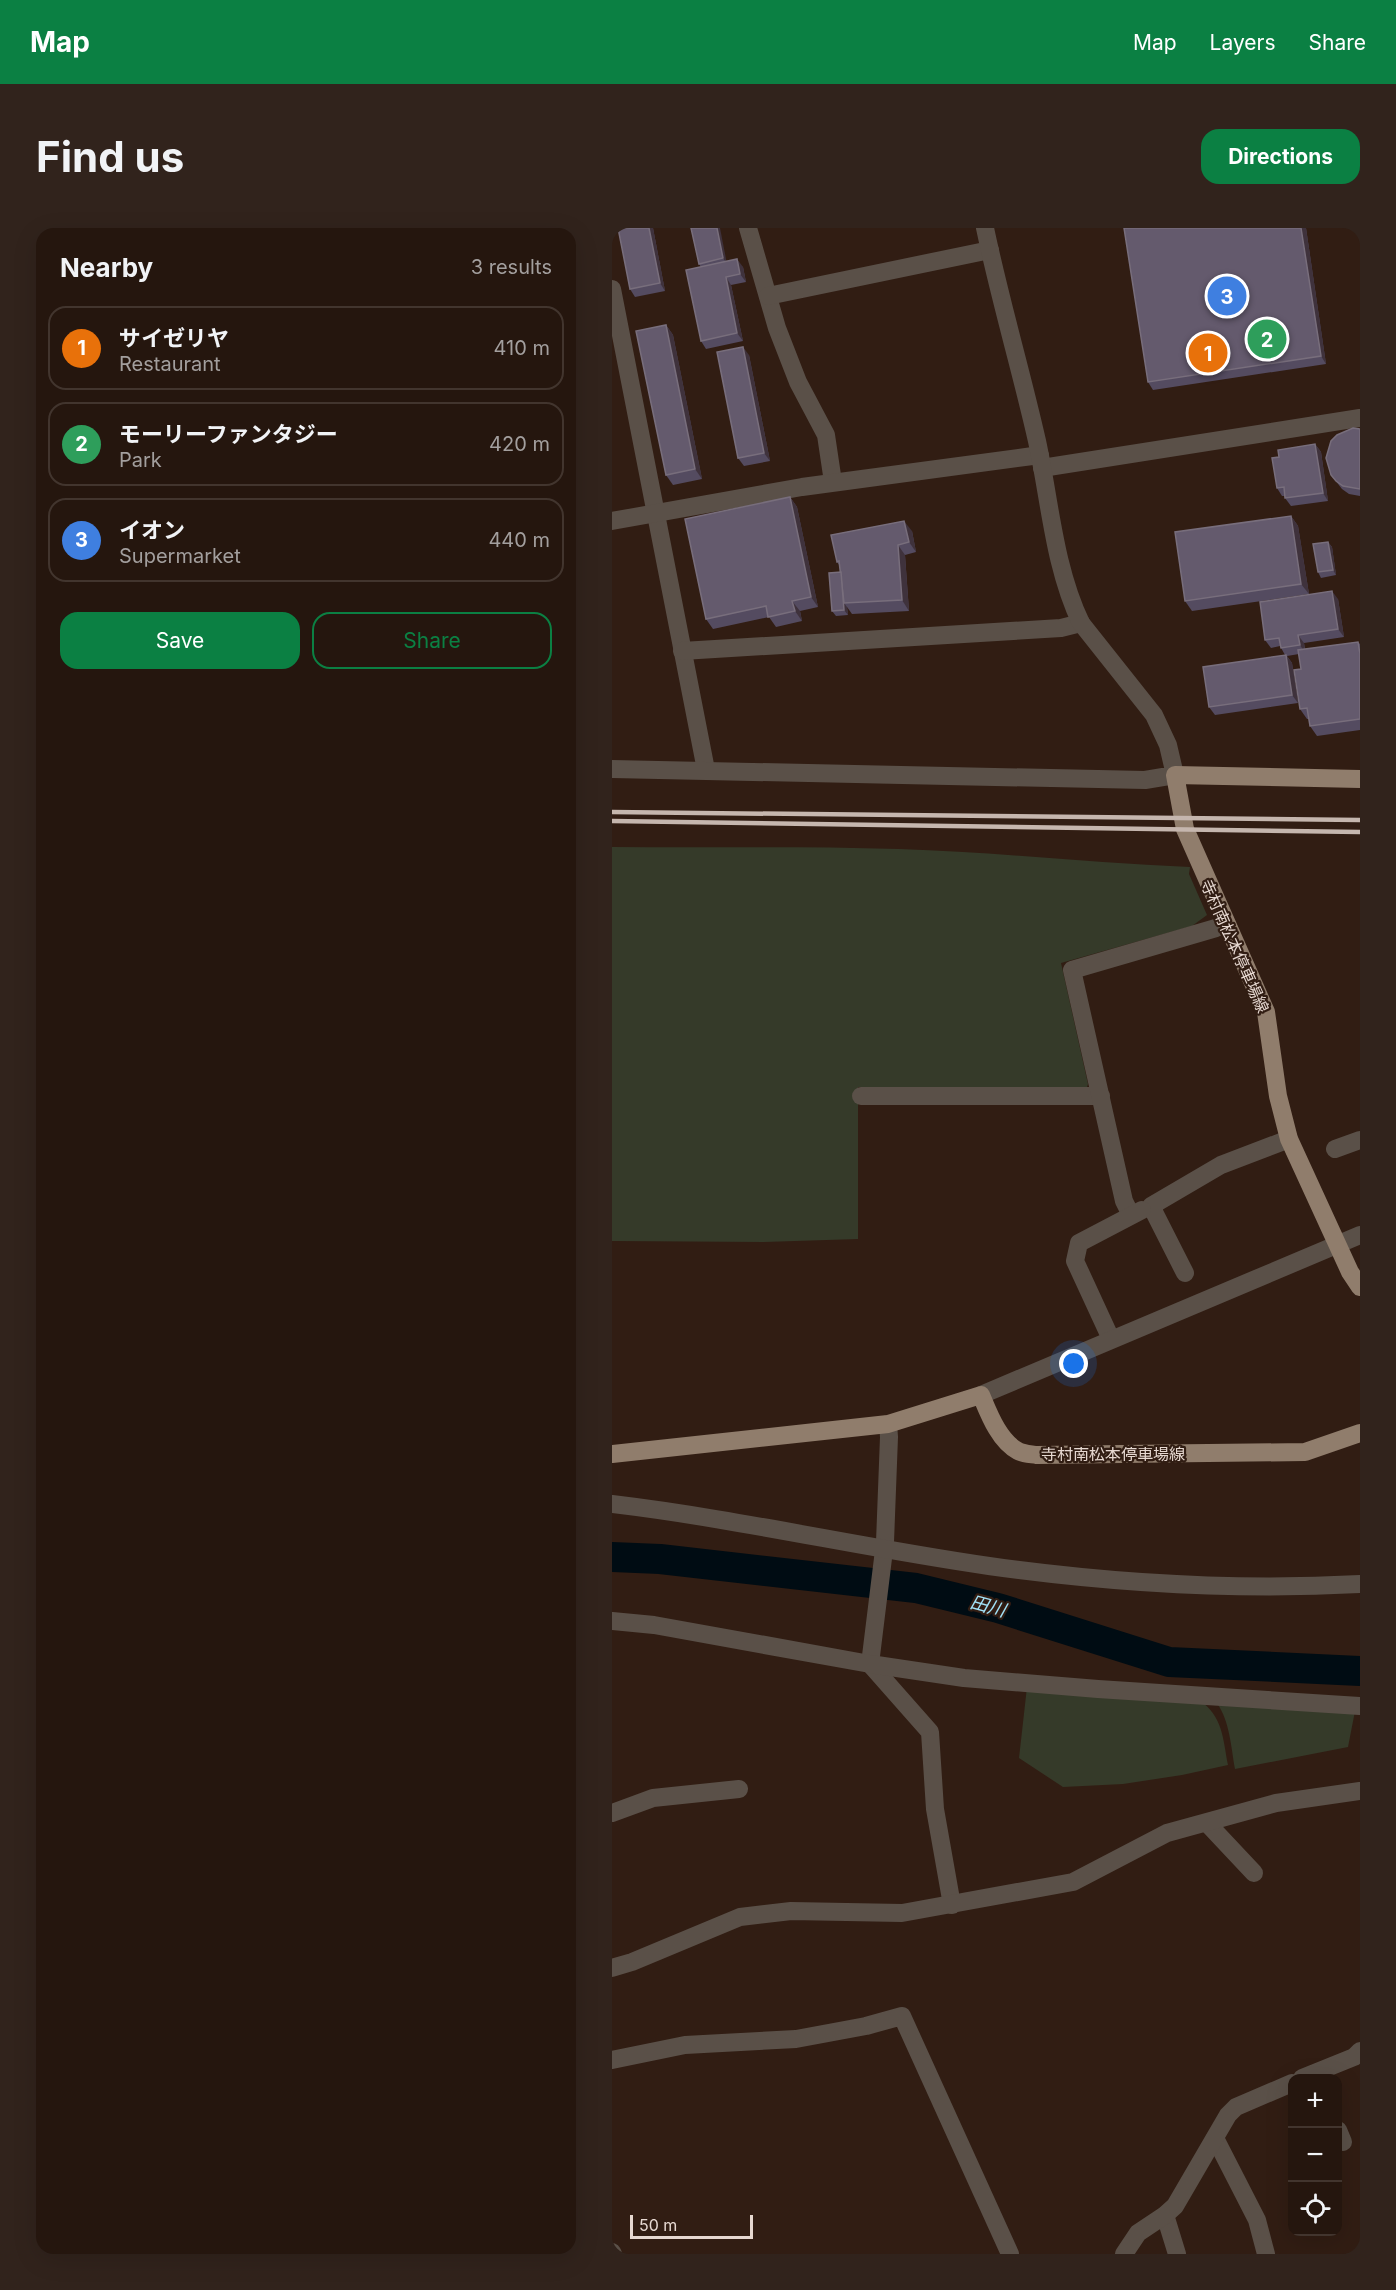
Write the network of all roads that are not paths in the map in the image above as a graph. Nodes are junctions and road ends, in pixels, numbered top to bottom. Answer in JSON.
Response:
{"nodes":[{"id":1,"x":748,"y":228,"type":"edge"},
{"id":2,"x":985,"y":228,"type":"edge"},
{"id":3,"x":990,"y":250,"type":"junction"},
{"id":4,"x":613,"y":294,"type":"edge"},
{"id":5,"x":768,"y":296,"type":"junction"},
{"id":6,"x":1360,"y":418,"type":"edge"},
{"id":7,"x":1041,"y":462,"type":"junction"},
{"id":8,"x":833,"y":483,"type":"junction"},
{"id":9,"x":655,"y":514,"type":"junction"},
{"id":10,"x":612,"y":521,"type":"edge"},
{"id":11,"x":1081,"y":622,"type":"junction"},
{"id":12,"x":682,"y":651,"type":"junction"},
{"id":13,"x":612,"y":769,"type":"edge"},
{"id":14,"x":706,"y":770,"type":"junction"},
{"id":15,"x":1175,"y":776,"type":"junction"},
{"id":16,"x":1360,"y":779,"type":"edge"},
{"id":17,"x":1226,"y":924,"type":"junction"},
{"id":18,"x":861,"y":1096,"type":"dead end"},
{"id":19,"x":1101,"y":1096,"type":"junction"},
{"id":20,"x":1289,"y":1139,"type":"junction"},
{"id":21,"x":1360,"y":1140,"type":"edge"},
{"id":22,"x":1335,"y":1149,"type":"dead end"},
{"id":23,"x":1151,"y":1206,"type":"junction"},
{"id":24,"x":1131,"y":1215,"type":"junction"},
{"id":25,"x":1360,"y":1235,"type":"edge"},
{"id":26,"x":1338,"y":1243,"type":"junction"},
{"id":27,"x":1185,"y":1273,"type":"dead end"},
{"id":28,"x":1360,"y":1287,"type":"edge"},
{"id":29,"x":1112,"y":1339,"type":"junction"},
{"id":30,"x":981,"y":1395,"type":"junction"},
{"id":31,"x":888,"y":1424,"type":"junction"},
{"id":32,"x":1360,"y":1433,"type":"edge"},
{"id":33,"x":612,"y":1454,"type":"edge"},
{"id":34,"x":612,"y":1504,"type":"edge"},
{"id":35,"x":883,"y":1552,"type":"junction"},
{"id":36,"x":1360,"y":1584,"type":"edge"},
{"id":37,"x":612,"y":1621,"type":"edge"},
{"id":38,"x":870,"y":1661,"type":"junction"},
{"id":39,"x":1360,"y":1706,"type":"edge"},
{"id":40,"x":739,"y":1789,"type":"dead end"},
{"id":41,"x":1360,"y":1791,"type":"edge"},
{"id":42,"x":612,"y":1813,"type":"edge"},
{"id":43,"x":1207,"y":1823,"type":"junction"},
{"id":44,"x":1254,"y":1873,"type":"dead end"},
{"id":45,"x":952,"y":1905,"type":"junction"},
{"id":46,"x":612,"y":1968,"type":"edge"},
{"id":47,"x":1360,"y":2051,"type":"edge"},
{"id":48,"x":612,"y":2060,"type":"edge"},
{"id":49,"x":1316,"y":2074,"type":"edge"},
{"id":50,"x":1288,"y":2085,"type":"edge"},
{"id":51,"x":1215,"y":2138,"type":"junction"},
{"id":52,"x":1165,"y":2215,"type":"junction"},
{"id":53,"x":1010,"y":2254,"type":"edge"},
{"id":54,"x":1124,"y":2254,"type":"edge"},
{"id":55,"x":1177,"y":2254,"type":"edge"},
{"id":56,"x":1266,"y":2254,"type":"edge"}],
"edges":[{"from":1,"to":5,"type":"street"},
{"from":2,"to":3,"type":"street"},
{"from":3,"to":5,"type":"street"},
{"from":3,"to":7,"type":"street"},
{"from":4,"to":9,"type":"street"},
{"from":5,"to":8,"type":"street"},
{"from":6,"to":7,"type":"street"},
{"from":7,"to":8,"type":"street"},
{"from":7,"to":11,"type":"street"},
{"from":8,"to":9,"type":"street"},
{"from":9,"to":10,"type":"street"},
{"from":9,"to":12,"type":"street"},
{"from":11,"to":12,"type":"street"},
{"from":11,"to":15,"type":"street"},
{"from":12,"to":14,"type":"street"},
{"from":13,"to":14,"type":"street"},
{"from":14,"to":15,"type":"street"},
{"from":15,"to":16,"type":"main road"},
{"from":15,"to":17,"type":"main road","name":"寺村南松本停車場線"},
{"from":17,"to":19,"type":"street"},
{"from":17,"to":20,"type":"main road","name":"寺村南松本停車場線"},
{"from":18,"to":19,"type":"street"},
{"from":19,"to":24,"type":"street"},
{"from":20,"to":23,"type":"street"},
{"from":20,"to":26,"type":"main road","name":"寺村南松本停車場線"},
{"from":21,"to":22,"type":"street"},
{"from":23,"to":24,"type":"street"},
{"from":23,"to":27,"type":"street"},
{"from":24,"to":29,"type":"street"},
{"from":25,"to":26,"type":"street"},
{"from":26,"to":28,"type":"main road","name":"寺村南松本停車場線"},
{"from":26,"to":29,"type":"street"},
{"from":29,"to":30,"type":"street"},
{"from":30,"to":31,"type":"main road"},
{"from":30,"to":32,"type":"main road","name":"寺村南松本停車場線"},
{"from":31,"to":33,"type":"main road"},
{"from":31,"to":35,"type":"street"},
{"from":34,"to":35,"type":"street"},
{"from":35,"to":36,"type":"street"},
{"from":35,"to":38,"type":"street"},
{"from":37,"to":38,"type":"street"},
{"from":38,"to":39,"type":"street"},
{"from":38,"to":45,"type":"street"},
{"from":40,"to":42,"type":"street"},
{"from":41,"to":43,"type":"street"},
{"from":43,"to":44,"type":"street"},
{"from":43,"to":45,"type":"street"},
{"from":45,"to":46,"type":"street"},
{"from":47,"to":49,"type":"street"},
{"from":48,"to":53,"type":"street"},
{"from":50,"to":51,"type":"street"},
{"from":51,"to":52,"type":"street"},
{"from":51,"to":56,"type":"street"},
{"from":52,"to":54,"type":"street"},
{"from":52,"to":55,"type":"street"}]}
